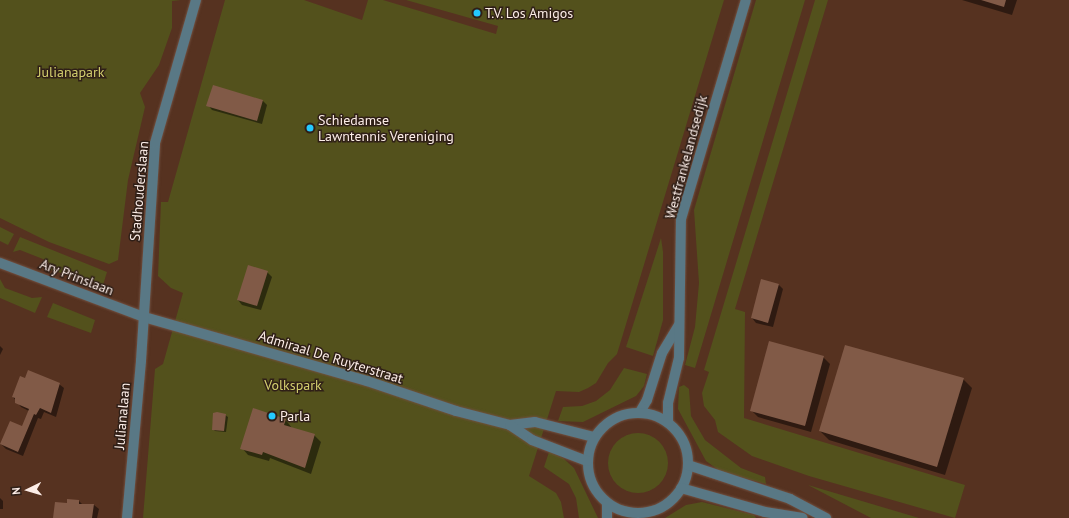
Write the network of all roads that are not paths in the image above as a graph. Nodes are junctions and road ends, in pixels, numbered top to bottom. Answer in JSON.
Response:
{"nodes":[{"id":1,"x":196,"y":0,"type":"edge"},
{"id":2,"x":746,"y":0,"type":"edge"},
{"id":3,"x":0,"y":263,"type":"edge"},
{"id":4,"x":144,"y":317,"type":"junction"},
{"id":5,"x":679,"y":325,"type":"junction"},
{"id":6,"x":640,"y":412,"type":"junction"},
{"id":7,"x":668,"y":422,"type":"junction"},
{"id":8,"x":510,"y":424,"type":"junction"},
{"id":9,"x":594,"y":437,"type":"junction"},
{"id":10,"x":587,"y":461,"type":"junction"},
{"id":11,"x":688,"y":465,"type":"junction"},
{"id":12,"x":682,"y":488,"type":"junction"},
{"id":13,"x":607,"y":503,"type":"junction"},
{"id":14,"x":633,"y":516,"type":"edge"},
{"id":15,"x":127,"y":518,"type":"edge"},
{"id":16,"x":607,"y":518,"type":"edge"},
{"id":17,"x":803,"y":518,"type":"edge"},
{"id":18,"x":826,"y":518,"type":"edge"}],
"edges":[{"from":1,"to":4,"type":"street","name":"Stadhouderslaan"},
{"from":2,"to":5,"type":"street","name":"Westfrankelandsedijk"},
{"from":3,"to":4,"type":"street","name":"Ary Prinslaan"},
{"from":4,"to":8,"type":"street","name":"Admiraal De Ruyterstraat"},
{"from":4,"to":15,"type":"street","name":"Julianalaan"},
{"from":5,"to":6,"type":"street"},
{"from":5,"to":7,"type":"street","name":"Westfrankelandsedijk"},
{"from":6,"to":7,"type":"street"},
{"from":6,"to":9,"type":"street"},
{"from":7,"to":11,"type":"street"},
{"from":8,"to":9,"type":"street","name":"Admiraal De Ruyterstraat"},
{"from":8,"to":10,"type":"street","name":"Admiraal De Ruyterstraat"},
{"from":9,"to":10,"type":"street"},
{"from":10,"to":13,"type":"street"},
{"from":11,"to":12,"type":"street"},
{"from":11,"to":18,"type":"street"},
{"from":12,"to":14,"type":"street"},
{"from":12,"to":17,"type":"street"},
{"from":13,"to":14,"type":"street"},
{"from":13,"to":16,"type":"street"}]}
